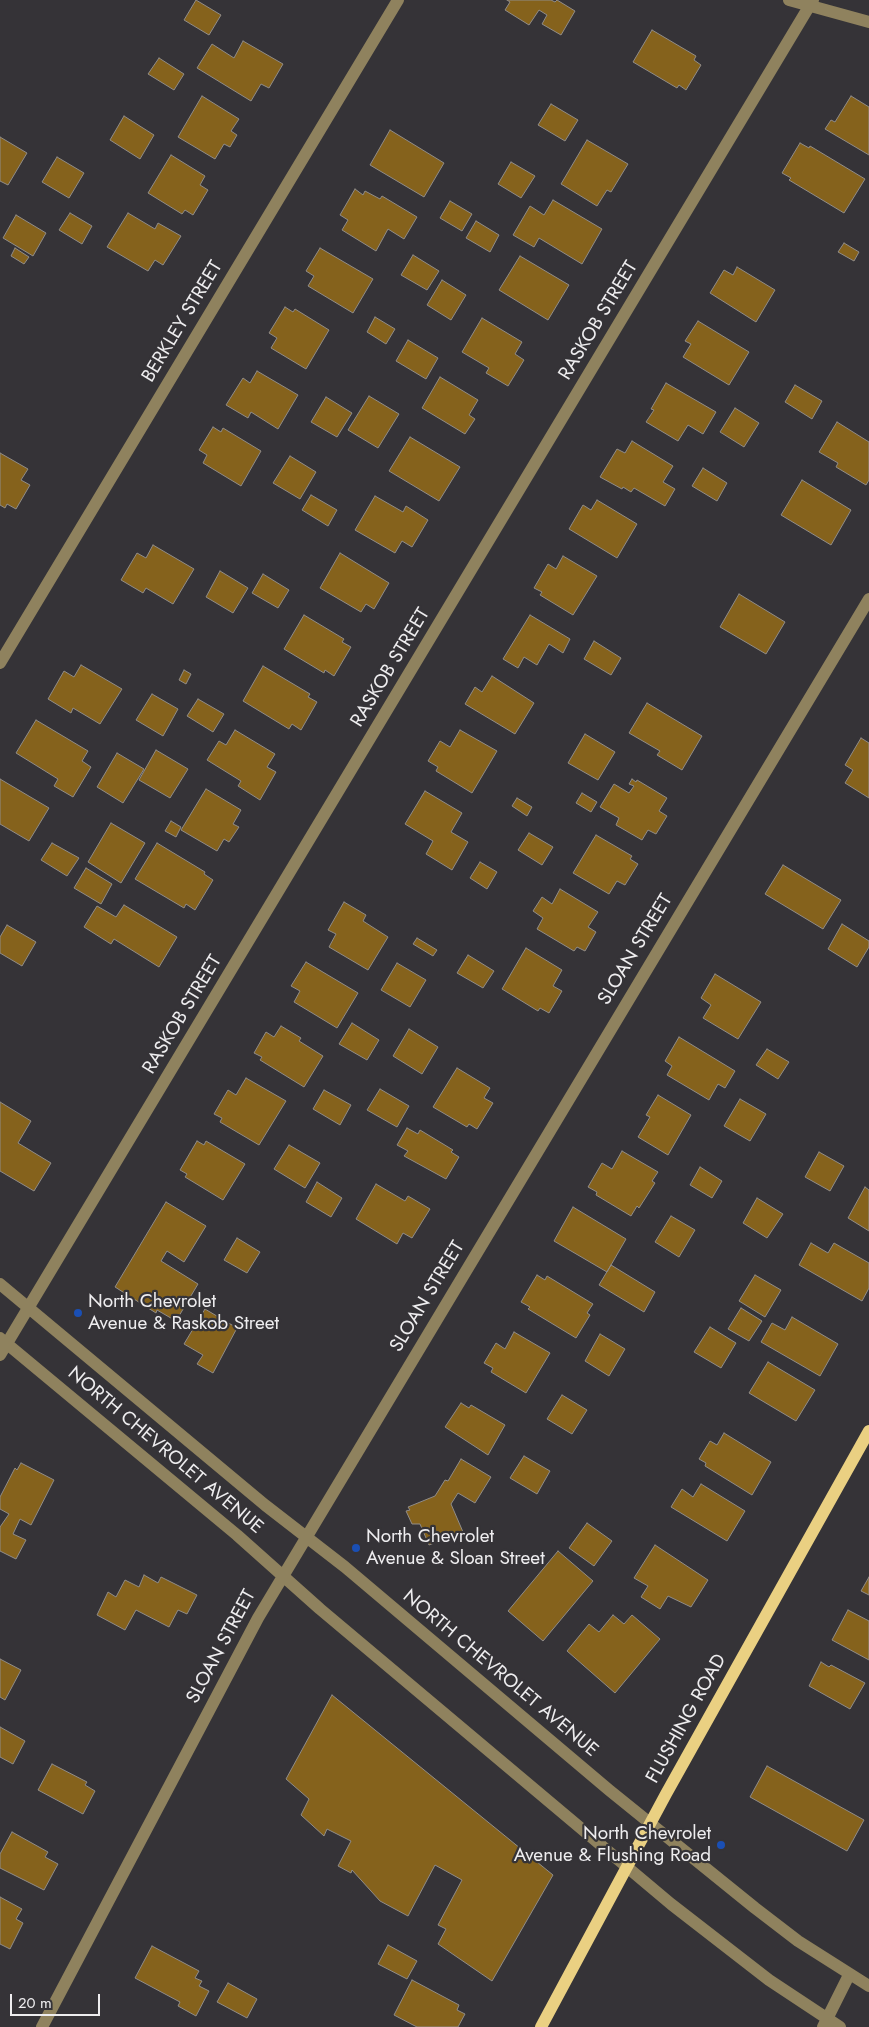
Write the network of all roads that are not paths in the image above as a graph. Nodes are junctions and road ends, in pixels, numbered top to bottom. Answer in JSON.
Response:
{"nodes":[{"id":1,"x":398,"y":0,"type":"edge"},
{"id":2,"x":789,"y":0,"type":"edge"},
{"id":3,"x":811,"y":3,"type":"edge"},
{"id":4,"x":869,"y":22,"type":"edge"},
{"id":5,"x":869,"y":599,"type":"edge"},
{"id":6,"x":0,"y":663,"type":"edge"},
{"id":7,"x":0,"y":1284,"type":"edge"},
{"id":8,"x":29,"y":1308,"type":"junction"},
{"id":9,"x":3,"y":1341,"type":"edge"},
{"id":10,"x":0,"y":1355,"type":"edge"},
{"id":11,"x":869,"y":1431,"type":"edge"},
{"id":12,"x":306,"y":1537,"type":"junction"},
{"id":13,"x":283,"y":1576,"type":"junction"},
{"id":14,"x":651,"y":1824,"type":"junction"},
{"id":15,"x":628,"y":1868,"type":"junction"},
{"id":16,"x":849,"y":1975,"type":"junction"},
{"id":17,"x":869,"y":1986,"type":"edge"},
{"id":18,"x":825,"y":2023,"type":"edge"},
{"id":19,"x":42,"y":2027,"type":"edge"},
{"id":20,"x":541,"y":2027,"type":"edge"},
{"id":21,"x":840,"y":2027,"type":"edge"}],
"edges":[{"from":1,"to":6,"type":"street","name":"BERKLEY STREET"},
{"from":2,"to":3,"type":"street"},
{"from":3,"to":4,"type":"street"},
{"from":3,"to":8,"type":"street","name":"RASKOB STREET"},
{"from":5,"to":12,"type":"street","name":"SLOAN STREET"},
{"from":7,"to":8,"type":"street","name":"NORTH CHEVROLET AVENUE"},
{"from":8,"to":9,"type":"street","name":"RASKOB STREET"},
{"from":8,"to":12,"type":"street","name":"NORTH CHEVROLET AVENUE"},
{"from":9,"to":10,"type":"street","name":"RASKOB STREET"},
{"from":9,"to":13,"type":"street","name":"NORTH CHEVROLET AVENUE"},
{"from":11,"to":14,"type":"main road","name":"FLUSHING ROAD"},
{"from":12,"to":13,"type":"street","name":"SLOAN STREET"},
{"from":12,"to":14,"type":"street","name":"NORTH CHEVROLET AVENUE"},
{"from":13,"to":15,"type":"street","name":"NORTH CHEVROLET AVENUE"},
{"from":13,"to":19,"type":"street","name":"SLOAN STREET"},
{"from":14,"to":15,"type":"main road","name":"FLUSHING ROAD"},
{"from":14,"to":16,"type":"street","name":"NORTH CHEVROLET AVENUE"},
{"from":15,"to":18,"type":"street","name":"NORTH CHEVROLET AVENUE"},
{"from":15,"to":20,"type":"main road","name":"FLUSHING ROAD"},
{"from":16,"to":17,"type":"street","name":"NORTH CHEVROLET AVENUE"},
{"from":16,"to":18,"type":"street"},
{"from":18,"to":21,"type":"street","name":"NORTH CHEVROLET AVENUE"}]}
